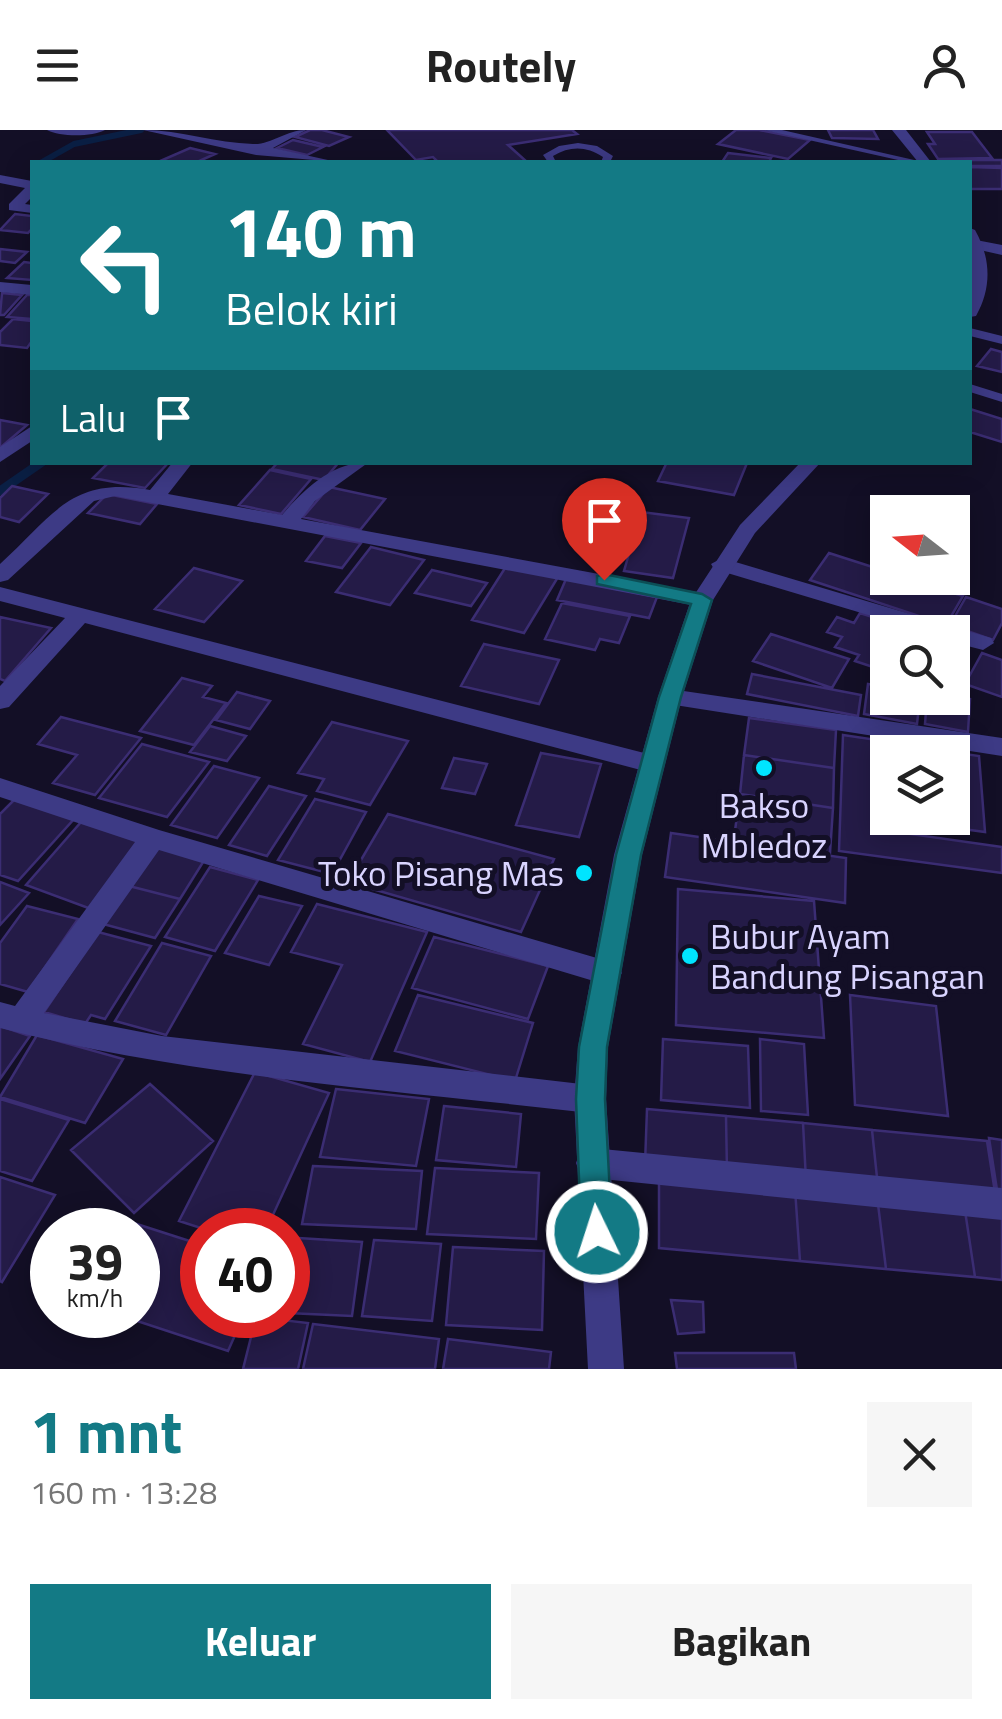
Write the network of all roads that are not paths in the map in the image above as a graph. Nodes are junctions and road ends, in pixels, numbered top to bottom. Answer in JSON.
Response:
{"nodes":[{"id":1,"x":54,"y":130,"type":"edge"},
{"id":2,"x":98,"y":130,"type":"edge"},
{"id":3,"x":150,"y":130,"type":"edge"},
{"id":4,"x":299,"y":130,"type":"edge"},
{"id":5,"x":769,"y":130,"type":"edge"},
{"id":6,"x":899,"y":130,"type":"edge"},
{"id":7,"x":256,"y":151,"type":"junction"},
{"id":8,"x":317,"y":160,"type":"edge"},
{"id":9,"x":551,"y":160,"type":"edge"},
{"id":10,"x":605,"y":160,"type":"edge"},
{"id":11,"x":912,"y":160,"type":"edge"},
{"id":12,"x":920,"y":160,"type":"edge"},
{"id":13,"x":0,"y":179,"type":"edge"},
{"id":14,"x":30,"y":186,"type":"edge"},
{"id":15,"x":30,"y":189,"type":"edge"},
{"id":16,"x":30,"y":209,"type":"edge"},
{"id":17,"x":973,"y":239,"type":"edge"},
{"id":18,"x":1002,"y":250,"type":"edge"},
{"id":19,"x":975,"y":267,"type":"edge"},
{"id":20,"x":0,"y":287,"type":"edge"},
{"id":21,"x":30,"y":290,"type":"edge"},
{"id":22,"x":972,"y":307,"type":"edge"},
{"id":23,"x":972,"y":332,"type":"edge"},
{"id":24,"x":1002,"y":340,"type":"edge"},
{"id":25,"x":972,"y":389,"type":"edge"},
{"id":26,"x":1002,"y":398,"type":"edge"},
{"id":27,"x":30,"y":434,"type":"edge"},
{"id":28,"x":0,"y":456,"type":"edge"},
{"id":29,"x":182,"y":465,"type":"edge"},
{"id":30,"x":356,"y":465,"type":"edge"},
{"id":31,"x":809,"y":465,"type":"edge"},
{"id":32,"x":156,"y":497,"type":"junction"},
{"id":33,"x":288,"y":520,"type":"junction"},
{"id":34,"x":722,"y":564,"type":"junction"},
{"id":35,"x":0,"y":574,"type":"edge"},
{"id":36,"x":0,"y":594,"type":"edge"},
{"id":37,"x":702,"y":600,"type":"junction"},
{"id":38,"x":80,"y":615,"type":"junction"},
{"id":39,"x":891,"y":615,"type":"edge"},
{"id":40,"x":970,"y":639,"type":"edge"},
{"id":41,"x":983,"y":643,"type":"dead end"},
{"id":42,"x":670,"y":697,"type":"junction"},
{"id":43,"x":0,"y":701,"type":"edge"},
{"id":44,"x":1002,"y":747,"type":"edge"},
{"id":45,"x":652,"y":764,"type":"junction"},
{"id":46,"x":0,"y":787,"type":"edge"},
{"id":47,"x":153,"y":838,"type":"junction"},
{"id":48,"x":607,"y":973,"type":"junction"},
{"id":49,"x":10,"y":1018,"type":"edge"},
{"id":50,"x":590,"y":1099,"type":"junction"},
{"id":51,"x":592,"y":1163,"type":"junction"},
{"id":52,"x":1002,"y":1204,"type":"edge"},
{"id":53,"x":606,"y":1369,"type":"edge"}],
"edges":[{"from":1,"to":2,"type":"street"},
{"from":3,"to":7,"type":"street"},
{"from":4,"to":7,"type":"street"},
{"from":5,"to":11,"type":"lane"},
{"from":6,"to":12,"type":"street"},
{"from":7,"to":8,"type":"street"},
{"from":9,"to":10,"type":"lane"},
{"from":13,"to":14,"type":"street"},
{"from":15,"to":16,"type":"street"},
{"from":17,"to":18,"type":"street"},
{"from":17,"to":19,"type":"street"},
{"from":19,"to":22,"type":"street"},
{"from":20,"to":21,"type":"street"},
{"from":23,"to":24,"type":"lane"},
{"from":25,"to":26,"type":"lane"},
{"from":27,"to":28,"type":"street"},
{"from":29,"to":32,"type":"street"},
{"from":30,"to":33,"type":"street"},
{"from":31,"to":34,"type":"street"},
{"from":32,"to":33,"type":"street"},
{"from":32,"to":35,"type":"street"},
{"from":33,"to":37,"type":"street"},
{"from":34,"to":37,"type":"street"},
{"from":34,"to":39,"type":"street"},
{"from":36,"to":38,"type":"street"},
{"from":37,"to":42,"type":"street"},
{"from":38,"to":43,"type":"street"},
{"from":38,"to":45,"type":"street"},
{"from":40,"to":41,"type":"street"},
{"from":42,"to":44,"type":"street"},
{"from":42,"to":45,"type":"street"},
{"from":45,"to":48,"type":"street"},
{"from":46,"to":47,"type":"street"},
{"from":47,"to":48,"type":"street"},
{"from":47,"to":49,"type":"street"},
{"from":48,"to":50,"type":"street"},
{"from":49,"to":50,"type":"street"},
{"from":50,"to":51,"type":"street"},
{"from":51,"to":52,"type":"street"},
{"from":51,"to":53,"type":"street"}]}
